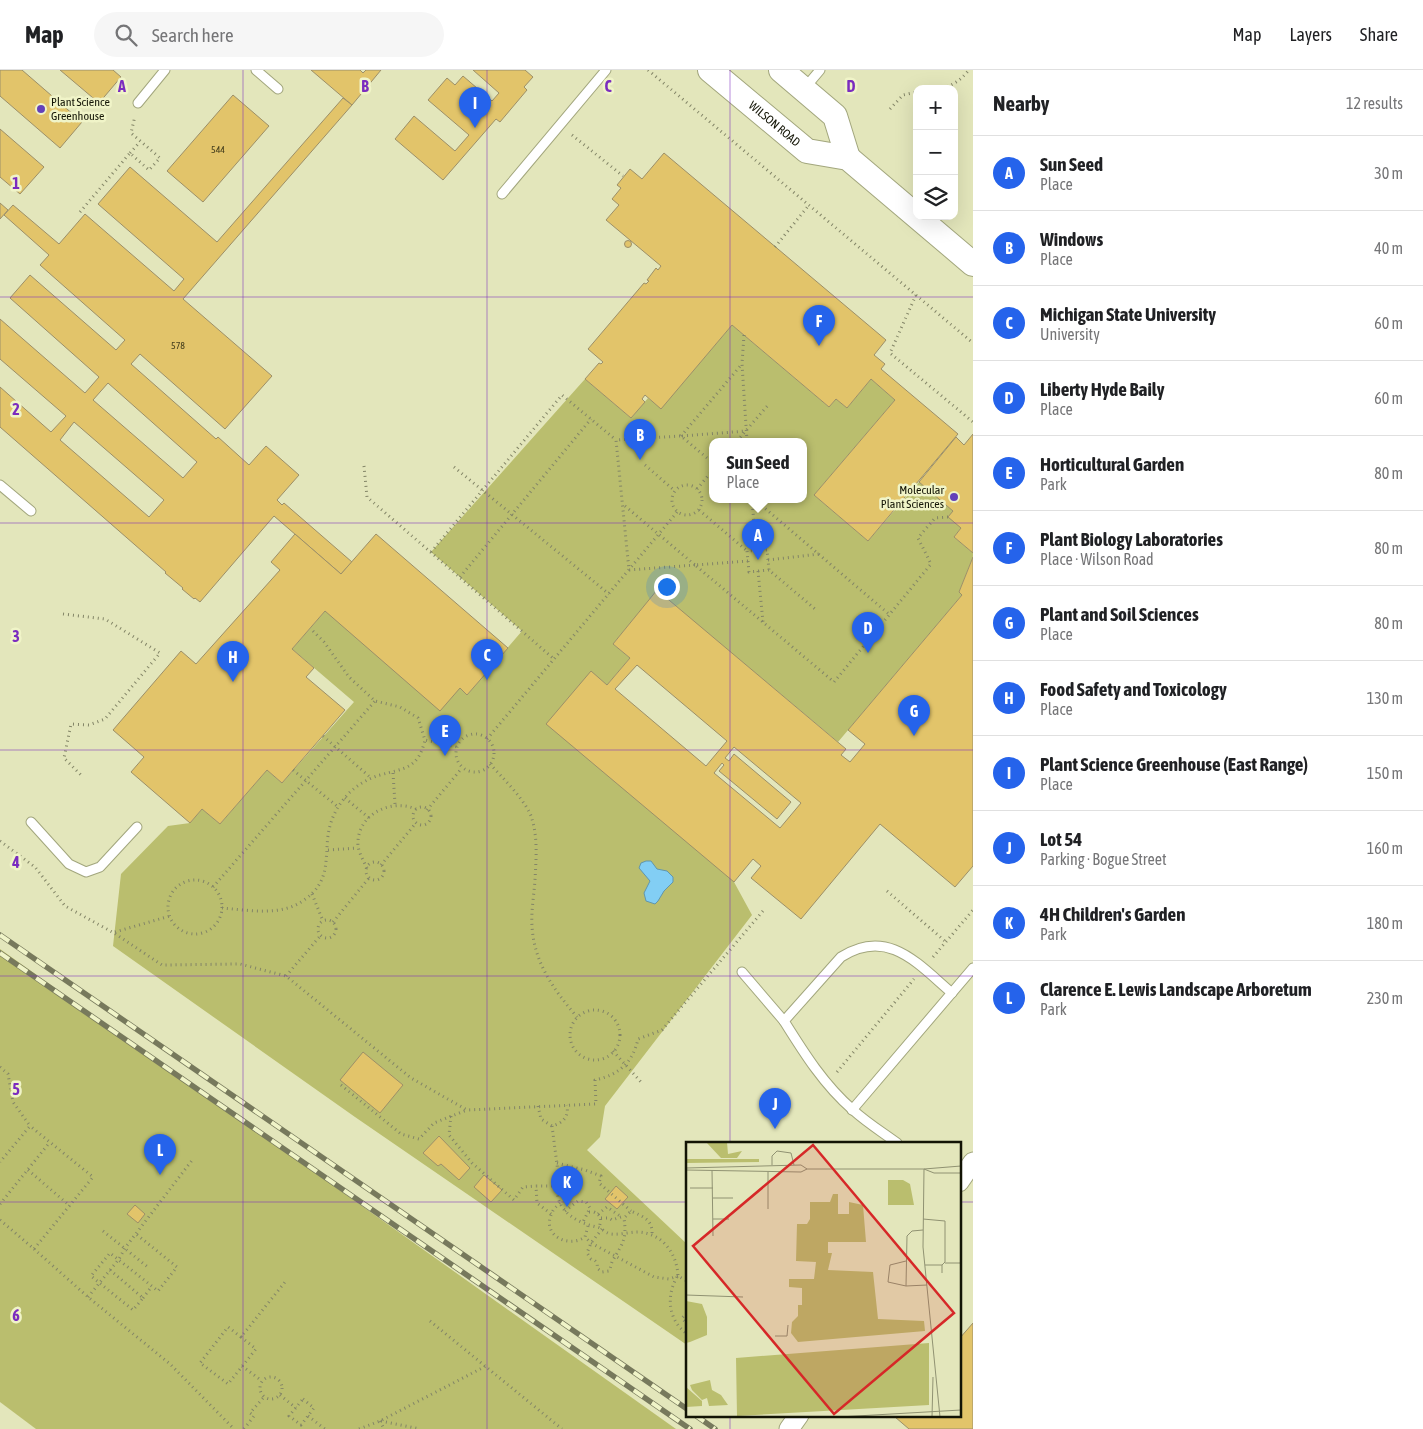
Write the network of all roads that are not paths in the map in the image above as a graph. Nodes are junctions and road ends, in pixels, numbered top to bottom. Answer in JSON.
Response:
{"nodes":[{"id":1,"x":165,"y":70,"type":"edge"},
{"id":2,"x":256,"y":70,"type":"edge"},
{"id":3,"x":606,"y":70,"type":"edge"},
{"id":4,"x":710,"y":70,"type":"edge"},
{"id":5,"x":781,"y":70,"type":"edge"},
{"id":6,"x":820,"y":70,"type":"edge"},
{"id":7,"x":278,"y":89,"type":"dead end"},
{"id":8,"x":804,"y":89,"type":"junction"},
{"id":9,"x":138,"y":103,"type":"road end"},
{"id":10,"x":848,"y":158,"type":"junction"},
{"id":11,"x":502,"y":194,"type":"dead end"},
{"id":12,"x":973,"y":264,"type":"edge"},
{"id":13,"x":0,"y":485,"type":"edge"},
{"id":14,"x":31,"y":511,"type":"dead end"},
{"id":15,"x":31,"y":822,"type":"dead end"},
{"id":16,"x":136,"y":827,"type":"dead end"},
{"id":17,"x":973,"y":968,"type":"edge"},
{"id":18,"x":742,"y":972,"type":"dead end"},
{"id":19,"x":952,"y":993,"type":"junction"},
{"id":20,"x":784,"y":1021,"type":"junction"},
{"id":21,"x":852,"y":1110,"type":"junction"},
{"id":22,"x":896,"y":1142,"type":"edge"},
{"id":23,"x":973,"y":1162,"type":"edge"},
{"id":24,"x":961,"y":1179,"type":"edge"},
{"id":25,"x":798,"y":1416,"type":"edge"},
{"id":26,"x":789,"y":1429,"type":"edge"}],
"edges":[{"from":1,"to":9,"type":"lane"},
{"from":2,"to":7,"type":"lane"},
{"from":3,"to":11,"type":"lane"},
{"from":4,"to":10,"type":"street","name":"WILSON ROAD"},
{"from":5,"to":8,"type":"street"},
{"from":6,"to":8,"type":"lane"},
{"from":8,"to":10,"type":"street"},
{"from":10,"to":12,"type":"street"},
{"from":13,"to":14,"type":"lane"},
{"from":15,"to":16,"type":"lane"},
{"from":17,"to":19,"type":"lane"},
{"from":18,"to":20,"type":"lane"},
{"from":19,"to":20,"type":"lane"},
{"from":19,"to":21,"type":"lane"},
{"from":20,"to":21,"type":"lane"},
{"from":21,"to":22,"type":"lane"},
{"from":23,"to":24,"type":"street"},
{"from":25,"to":26,"type":"street"}]}
